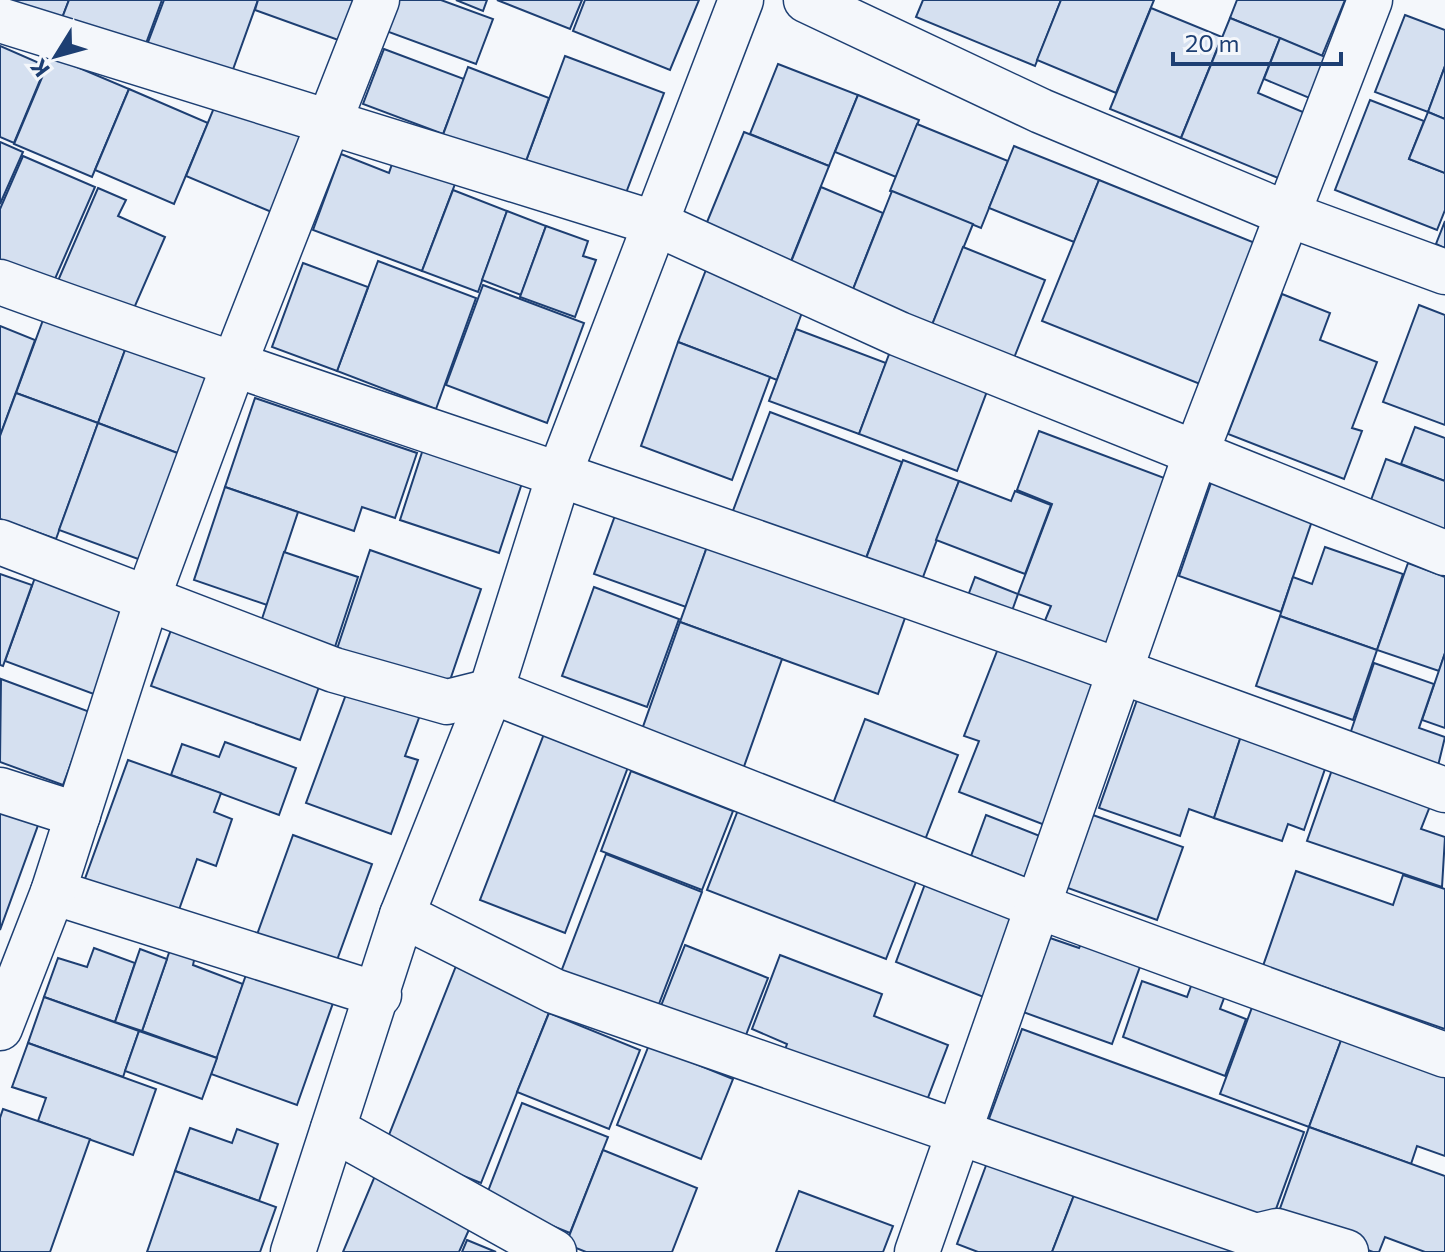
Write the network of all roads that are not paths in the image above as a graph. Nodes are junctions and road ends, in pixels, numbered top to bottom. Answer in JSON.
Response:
{"nodes":[{"id":1,"x":377,"y":0,"type":"edge"},
{"id":2,"x":741,"y":0,"type":"edge"},
{"id":3,"x":806,"y":0,"type":"edge"},
{"id":4,"x":1370,"y":0,"type":"edge"},
{"id":5,"x":0,"y":20,"type":"edge"},
{"id":6,"x":332,"y":122,"type":"junction"},
{"id":7,"x":1287,"y":214,"type":"junction"},
{"id":8,"x":657,"y":224,"type":"junction"},
{"id":9,"x":1445,"y":272,"type":"edge"},
{"id":10,"x":0,"y":282,"type":"edge"},
{"id":11,"x":233,"y":367,"type":"junction"},
{"id":12,"x":1196,"y":453,"type":"junction"},
{"id":13,"x":559,"y":475,"type":"junction"},
{"id":14,"x":0,"y":542,"type":"edge"},
{"id":15,"x":1445,"y":553,"type":"edge"},
{"id":16,"x":148,"y":597,"type":"junction"},
{"id":17,"x":1121,"y":670,"type":"junction"},
{"id":18,"x":491,"y":691,"type":"junction"},
{"id":19,"x":0,"y":790,"type":"edge"},
{"id":20,"x":1445,"y":790,"type":"edge"},
{"id":21,"x":78,"y":815,"type":"junction"},
{"id":22,"x":53,"y":892,"type":"junction"},
{"id":23,"x":1040,"y":907,"type":"junction"},
{"id":24,"x":402,"y":915,"type":"junction"},
{"id":25,"x":379,"y":995,"type":"junction"},
{"id":26,"x":0,"y":1028,"type":"edge"},
{"id":27,"x":1445,"y":1055,"type":"edge"},
{"id":28,"x":333,"y":1129,"type":"junction"},
{"id":29,"x":958,"y":1135,"type":"junction"},
{"id":30,"x":293,"y":1252,"type":"edge"},
{"id":31,"x":554,"y":1252,"type":"edge"},
{"id":32,"x":917,"y":1252,"type":"edge"},
{"id":33,"x":1346,"y":1252,"type":"edge"}],
"edges":[{"from":1,"to":6,"type":"street"},
{"from":2,"to":8,"type":"street"},
{"from":3,"to":7,"type":"street"},
{"from":4,"to":7,"type":"street"},
{"from":5,"to":6,"type":"street"},
{"from":6,"to":8,"type":"street"},
{"from":6,"to":11,"type":"street"},
{"from":7,"to":9,"type":"street"},
{"from":7,"to":12,"type":"street"},
{"from":8,"to":12,"type":"street"},
{"from":8,"to":13,"type":"street"},
{"from":10,"to":11,"type":"street"},
{"from":11,"to":13,"type":"street"},
{"from":11,"to":16,"type":"street"},
{"from":12,"to":15,"type":"street"},
{"from":12,"to":17,"type":"street"},
{"from":13,"to":17,"type":"street"},
{"from":13,"to":18,"type":"street"},
{"from":14,"to":16,"type":"street"},
{"from":16,"to":18,"type":"street"},
{"from":16,"to":21,"type":"street"},
{"from":17,"to":20,"type":"street"},
{"from":17,"to":23,"type":"street"},
{"from":18,"to":23,"type":"street"},
{"from":18,"to":24,"type":"street"},
{"from":19,"to":21,"type":"street"},
{"from":21,"to":22,"type":"street"},
{"from":22,"to":25,"type":"street"},
{"from":22,"to":26,"type":"street"},
{"from":23,"to":27,"type":"street"},
{"from":23,"to":29,"type":"street"},
{"from":24,"to":25,"type":"street"},
{"from":24,"to":29,"type":"street"},
{"from":25,"to":28,"type":"street"},
{"from":28,"to":30,"type":"street"},
{"from":28,"to":31,"type":"street"},
{"from":29,"to":32,"type":"street"},
{"from":29,"to":33,"type":"street"}]}
